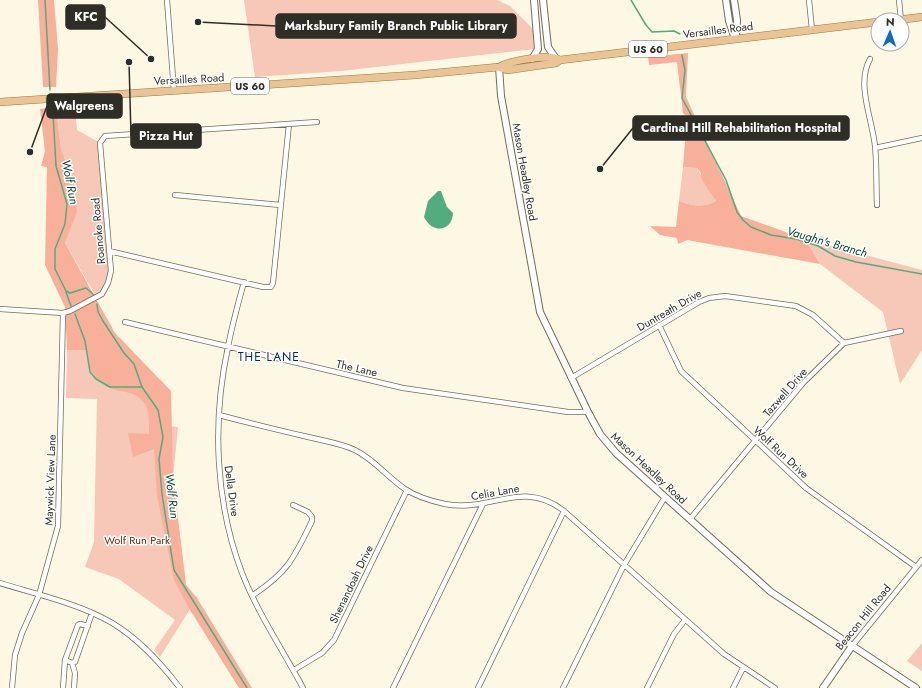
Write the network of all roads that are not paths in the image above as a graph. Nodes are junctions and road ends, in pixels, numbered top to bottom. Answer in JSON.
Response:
{"nodes":[{"id":1,"x":167,"y":0,"type":"edge"},
{"id":2,"x":534,"y":0,"type":"edge"},
{"id":3,"x":543,"y":0,"type":"edge"},
{"id":4,"x":726,"y":0,"type":"edge"},
{"id":5,"x":734,"y":0,"type":"edge"},
{"id":6,"x":809,"y":0,"type":"edge"},
{"id":7,"x":899,"y":0,"type":"edge"},
{"id":8,"x":900,"y":12,"type":"edge"},
{"id":9,"x":922,"y":17,"type":"edge"},
{"id":10,"x":910,"y":19,"type":"edge"},
{"id":11,"x":870,"y":23,"type":"edge"},
{"id":12,"x":812,"y":30,"type":"junction"},
{"id":13,"x":736,"y":39,"type":"junction"},
{"id":14,"x":557,"y":58,"type":"junction"},
{"id":15,"x":532,"y":59,"type":"junction"},
{"id":16,"x":870,"y":59,"type":"dead end"},
{"id":17,"x":499,"y":67,"type":"junction"},
{"id":18,"x":174,"y":90,"type":"junction"},
{"id":19,"x":0,"y":102,"type":"edge"},
{"id":20,"x":317,"y":122,"type":"dead end"},
{"id":21,"x":289,"y":124,"type":"junction"},
{"id":22,"x":922,"y":138,"type":"edge"},
{"id":23,"x":875,"y":148,"type":"junction"},
{"id":24,"x":175,"y":195,"type":"dead end"},
{"id":25,"x":280,"y":205,"type":"junction"},
{"id":26,"x":877,"y":205,"type":"dead end"},
{"id":27,"x":109,"y":251,"type":"junction"},
{"id":28,"x":244,"y":282,"type":"junction"},
{"id":29,"x":0,"y":309,"type":"edge"},
{"id":30,"x":63,"y":313,"type":"junction"},
{"id":31,"x":125,"y":322,"type":"dead end"},
{"id":32,"x":659,"y":325,"type":"junction"},
{"id":33,"x":901,"y":331,"type":"dead end"},
{"id":34,"x":844,"y":343,"type":"junction"},
{"id":35,"x":228,"y":347,"type":"junction"},
{"id":36,"x":571,"y":378,"type":"junction"},
{"id":37,"x":588,"y":412,"type":"junction"},
{"id":38,"x":219,"y":416,"type":"junction"},
{"id":39,"x":755,"y":440,"type":"junction"},
{"id":40,"x":406,"y":490,"type":"junction"},
{"id":41,"x":664,"y":497,"type":"junction"},
{"id":42,"x":483,"y":504,"type":"junction"},
{"id":43,"x":293,"y":505,"type":"dead end"},
{"id":44,"x":564,"y":511,"type":"junction"},
{"id":45,"x":690,"y":520,"type":"junction"},
{"id":46,"x":922,"y":560,"type":"edge"},
{"id":47,"x":624,"y":565,"type":"junction"},
{"id":48,"x":916,"y":567,"type":"junction"},
{"id":49,"x":0,"y":583,"type":"edge"},
{"id":50,"x":39,"y":595,"type":"junction"},
{"id":51,"x":253,"y":595,"type":"junction"},
{"id":52,"x":92,"y":613,"type":"junction"},
{"id":53,"x":685,"y":620,"type":"junction"},
{"id":54,"x":88,"y":626,"type":"junction"},
{"id":55,"x":852,"y":646,"type":"junction"},
{"id":56,"x":65,"y":660,"type":"junction"},
{"id":57,"x":72,"y":663,"type":"junction"},
{"id":58,"x":743,"y":668,"type":"junction"},
{"id":59,"x":294,"y":670,"type":"junction"},
{"id":60,"x":12,"y":688,"type":"edge"},
{"id":61,"x":63,"y":688,"type":"edge"},
{"id":62,"x":74,"y":688,"type":"edge"},
{"id":63,"x":180,"y":688,"type":"edge"},
{"id":64,"x":303,"y":688,"type":"edge"},
{"id":65,"x":393,"y":688,"type":"edge"},
{"id":66,"x":478,"y":688,"type":"edge"},
{"id":67,"x":563,"y":688,"type":"edge"},
{"id":68,"x":647,"y":688,"type":"edge"},
{"id":69,"x":733,"y":688,"type":"edge"},
{"id":70,"x":775,"y":688,"type":"edge"},
{"id":71,"x":823,"y":688,"type":"edge"},
{"id":72,"x":916,"y":688,"type":"edge"}],
"edges":[{"from":1,"to":18,"type":"street"},
{"from":2,"to":15,"type":"main road"},
{"from":3,"to":14,"type":"main road"},
{"from":4,"to":13,"type":"main road"},
{"from":5,"to":13,"type":"main road"},
{"from":6,"to":12,"type":"street"},
{"from":7,"to":8,"type":"street"},
{"from":9,"to":10,"type":"main road"},
{"from":11,"to":12,"type":"main road","name":"Versailles Road","number":"US 60"},
{"from":12,"to":13,"type":"main road","name":"Versailles Road","number":"US 60"},
{"from":13,"to":14,"type":"main road","name":"Versailles Road","number":"US 60"},
{"from":14,"to":15,"type":"main road","name":"Versailles Road","number":"US 60"},
{"from":14,"to":17,"type":"main road","name":"Versailles Road","number":"US 60"},
{"from":15,"to":17,"type":"main road","name":"Versailles Road","number":"US 60"},
{"from":16,"to":23,"type":"street"},
{"from":17,"to":18,"type":"main road","name":"Versailles Road","number":"US 60"},
{"from":17,"to":36,"type":"main road","name":"Mason Headley Road"},
{"from":18,"to":19,"type":"main road","name":"Versailles Road","number":"US 60"},
{"from":20,"to":21,"type":"street"},
{"from":21,"to":25,"type":"street"},
{"from":21,"to":27,"type":"street","name":"Roanoke Road"},
{"from":22,"to":23,"type":"street"},
{"from":23,"to":26,"type":"street"},
{"from":24,"to":25,"type":"street"},
{"from":25,"to":28,"type":"street"},
{"from":27,"to":28,"type":"street"},
{"from":27,"to":30,"type":"street","name":"Roanoke Road"},
{"from":28,"to":35,"type":"street","name":"Della Drive"},
{"from":29,"to":30,"type":"street","name":"Roanoke Road"},
{"from":30,"to":50,"type":"street","name":"Maywick View Lane"},
{"from":31,"to":35,"type":"street","name":"The Lane"},
{"from":32,"to":34,"type":"street","name":"Duntreath Drive"},
{"from":32,"to":36,"type":"street","name":"Duntreath Drive"},
{"from":32,"to":39,"type":"street","name":"Wolf Run Drive"},
{"from":33,"to":34,"type":"street"},
{"from":34,"to":39,"type":"street","name":"Tazwell Drive"},
{"from":35,"to":37,"type":"street","name":"The Lane"},
{"from":35,"to":38,"type":"street","name":"Della Drive"},
{"from":36,"to":37,"type":"main road","name":"Mason Headley Road"},
{"from":37,"to":41,"type":"main road","name":"Mason Headley Road"},
{"from":38,"to":40,"type":"street","name":"Celia Lane"},
{"from":38,"to":51,"type":"street","name":"Della Drive"},
{"from":39,"to":45,"type":"street","name":"Tazwell Drive"},
{"from":39,"to":48,"type":"street","name":"Wolf Run Drive"},
{"from":40,"to":42,"type":"street","name":"Celia Lane"},
{"from":40,"to":59,"type":"street","name":"Shenandoah Drive"},
{"from":41,"to":45,"type":"main road","name":"Mason Headley Road"},
{"from":41,"to":47,"type":"street"},
{"from":42,"to":44,"type":"street","name":"Celia Lane"},
{"from":42,"to":65,"type":"street"},
{"from":43,"to":51,"type":"street"},
{"from":44,"to":47,"type":"street","name":"Celia Lane"},
{"from":44,"to":66,"type":"street"},
{"from":45,"to":55,"type":"main road","name":"Mason Headley Road"},
{"from":46,"to":48,"type":"street","name":"Beacon Hill Road"},
{"from":47,"to":53,"type":"street","name":"Celia Lane"},
{"from":47,"to":67,"type":"street"},
{"from":48,"to":55,"type":"street","name":"Beacon Hill Road"},
{"from":49,"to":50,"type":"street"},
{"from":50,"to":52,"type":"street"},
{"from":50,"to":60,"type":"street","name":"Maywick View Lane"},
{"from":51,"to":59,"type":"street","name":"Della Drive"},
{"from":52,"to":54,"type":"street"},
{"from":52,"to":63,"type":"street"},
{"from":53,"to":58,"type":"street","name":"Celia Lane"},
{"from":53,"to":68,"type":"street"},
{"from":54,"to":56,"type":"street"},
{"from":54,"to":57,"type":"street"},
{"from":55,"to":71,"type":"main road","name":"Beacon Hill Road"},
{"from":55,"to":72,"type":"main road","name":"Mason Headley Road"},
{"from":56,"to":57,"type":"street"},
{"from":56,"to":61,"type":"street"},
{"from":57,"to":62,"type":"street"},
{"from":58,"to":69,"type":"street"},
{"from":58,"to":70,"type":"street","name":"Celia Lane"},
{"from":59,"to":64,"type":"street","name":"Della Drive"}]}
